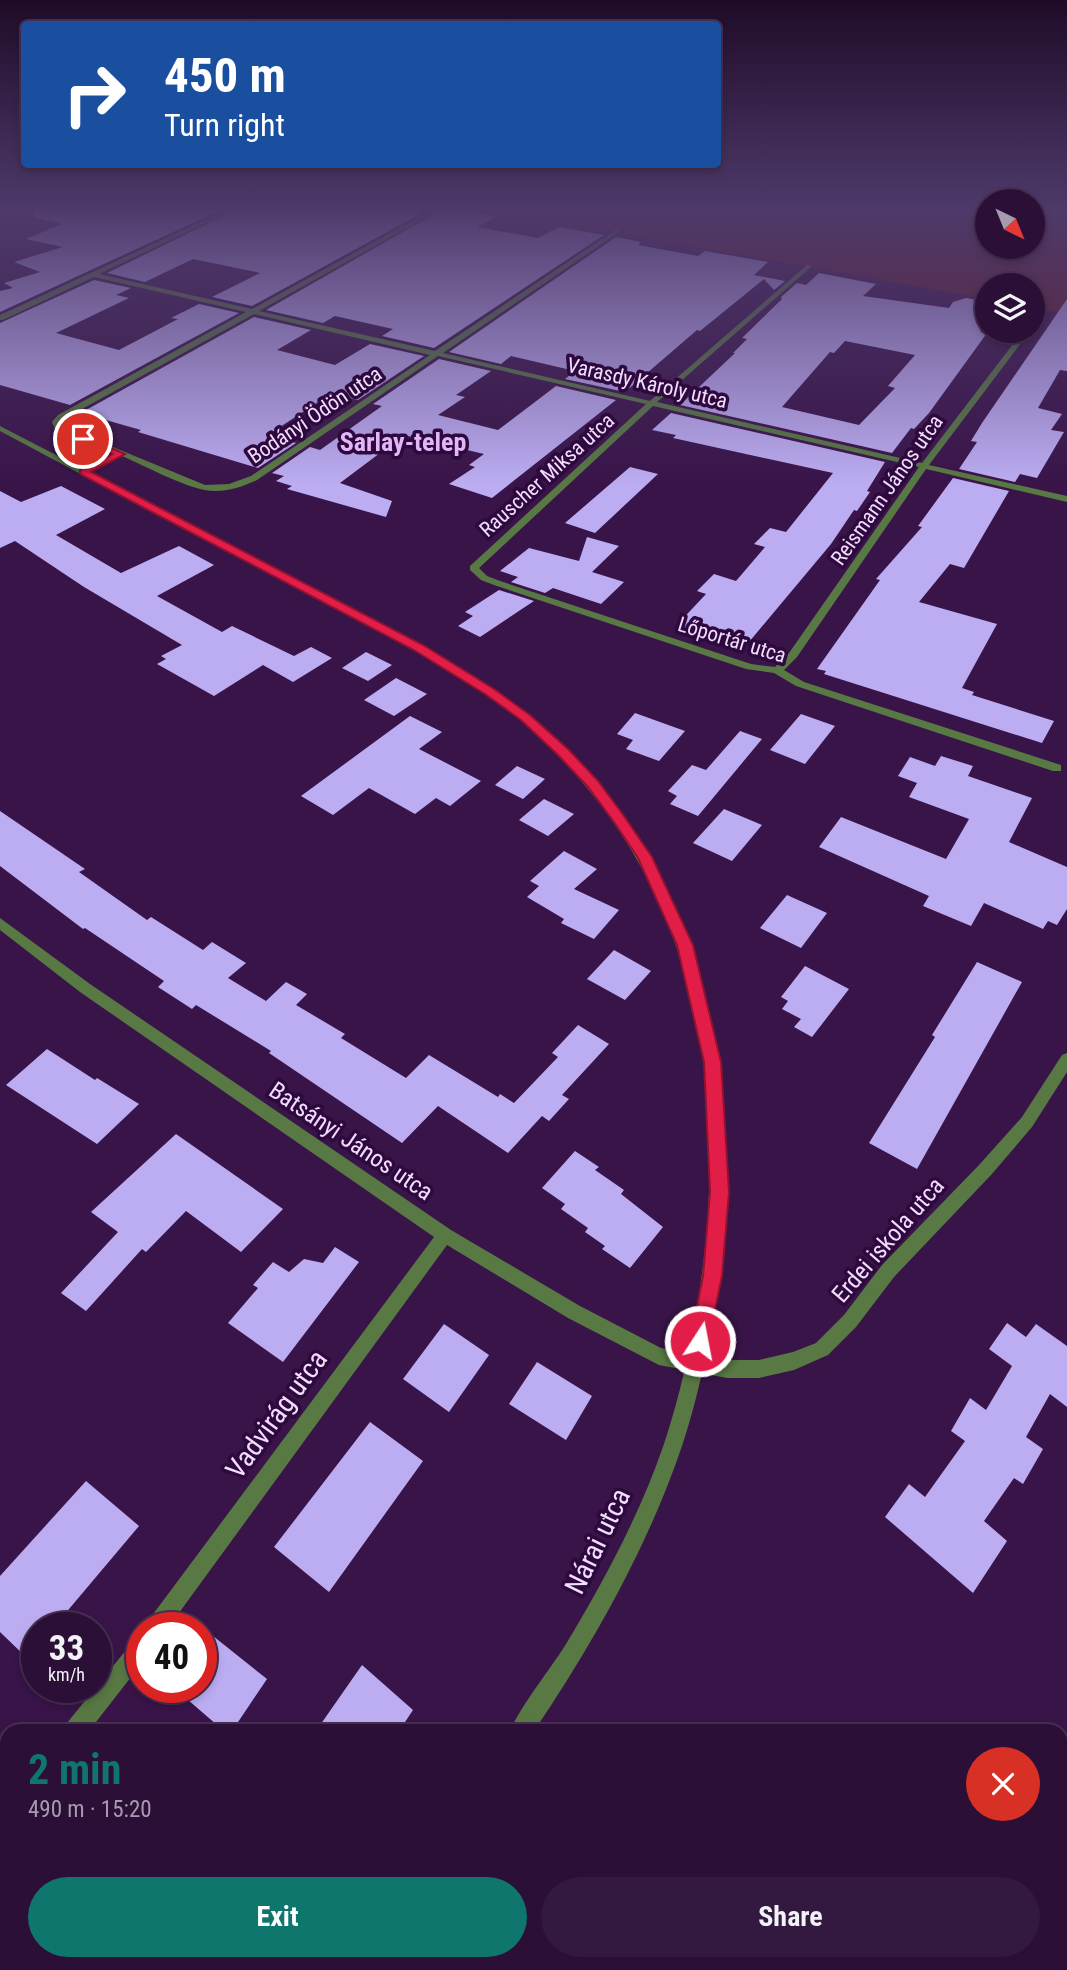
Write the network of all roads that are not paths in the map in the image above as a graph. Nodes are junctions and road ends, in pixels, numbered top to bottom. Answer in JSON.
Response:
{"nodes":[{"id":1,"x":38,"y":301,"type":"edge"},
{"id":2,"x":212,"y":301,"type":"edge"},
{"id":3,"x":269,"y":301,"type":"edge"},
{"id":4,"x":515,"y":301,"type":"edge"},
{"id":5,"x":769,"y":301,"type":"edge"},
{"id":6,"x":252,"y":310,"type":"junction"},
{"id":7,"x":0,"y":318,"type":"edge"},
{"id":8,"x":1018,"y":343,"type":"edge"},
{"id":9,"x":437,"y":354,"type":"junction"},
{"id":10,"x":653,"y":402,"type":"junction"},
{"id":11,"x":0,"y":428,"type":"edge"},
{"id":12,"x":120,"y":454,"type":"junction"},
{"id":13,"x":923,"y":466,"type":"junction"},
{"id":14,"x":84,"y":472,"type":"junction"},
{"id":15,"x":1067,"y":499,"type":"edge"},
{"id":16,"x":477,"y":573,"type":"joint"},
{"id":17,"x":777,"y":670,"type":"junction"},
{"id":18,"x":1057,"y":768,"type":"dead end"},
{"id":19,"x":0,"y":923,"type":"edge"},
{"id":20,"x":1067,"y":1059,"type":"edge"},
{"id":21,"x":445,"y":1235,"type":"junction"},
{"id":22,"x":695,"y":1363,"type":"junction"},
{"id":23,"x":167,"y":1612,"type":"edge"},
{"id":24,"x":126,"y":1666,"type":"edge"},
{"id":25,"x":81,"y":1724,"type":"edge"},
{"id":26,"x":525,"y":1724,"type":"edge"}],
"edges":[{"from":1,"to":7,"type":"street"},
{"from":2,"to":6,"type":"street","name":"Varasdy Károly utca"},
{"from":3,"to":6,"type":"street"},
{"from":4,"to":9,"type":"street","name":"Bodányi Ödön utca"},
{"from":5,"to":10,"type":"street","name":"Rauscher Miksa utca"},
{"from":6,"to":9,"type":"street","name":"Varasdy Károly utca"},
{"from":6,"to":12,"type":"street"},
{"from":8,"to":13,"type":"street","name":"Reismann János utca"},
{"from":9,"to":10,"type":"street","name":"Varasdy Károly utca"},
{"from":9,"to":12,"type":"street","name":"Bodányi Ödön utca"},
{"from":10,"to":13,"type":"street","name":"Varasdy Károly utca"},
{"from":10,"to":16,"type":"street","name":"Rauscher Miksa utca"},
{"from":11,"to":14,"type":"street","name":"Nárai utca"},
{"from":12,"to":14,"type":"street"},
{"from":13,"to":15,"type":"street","name":"Varasdy Károly utca"},
{"from":13,"to":17,"type":"street","name":"Reismann János utca"},
{"from":14,"to":22,"type":"street","name":"Nárai utca"},
{"from":16,"to":17,"type":"street","name":"Lőportár utca"},
{"from":17,"to":18,"type":"street","name":"Lőportár utca"},
{"from":19,"to":21,"type":"street","name":"Batsányi János utca"},
{"from":20,"to":22,"type":"street","name":"Erdei iskola utca"},
{"from":21,"to":22,"type":"street","name":"Batsányi János utca"},
{"from":21,"to":23,"type":"street","name":"Vadvirág utca"},
{"from":22,"to":26,"type":"street","name":"Nárai utca"},
{"from":24,"to":25,"type":"street"}]}
